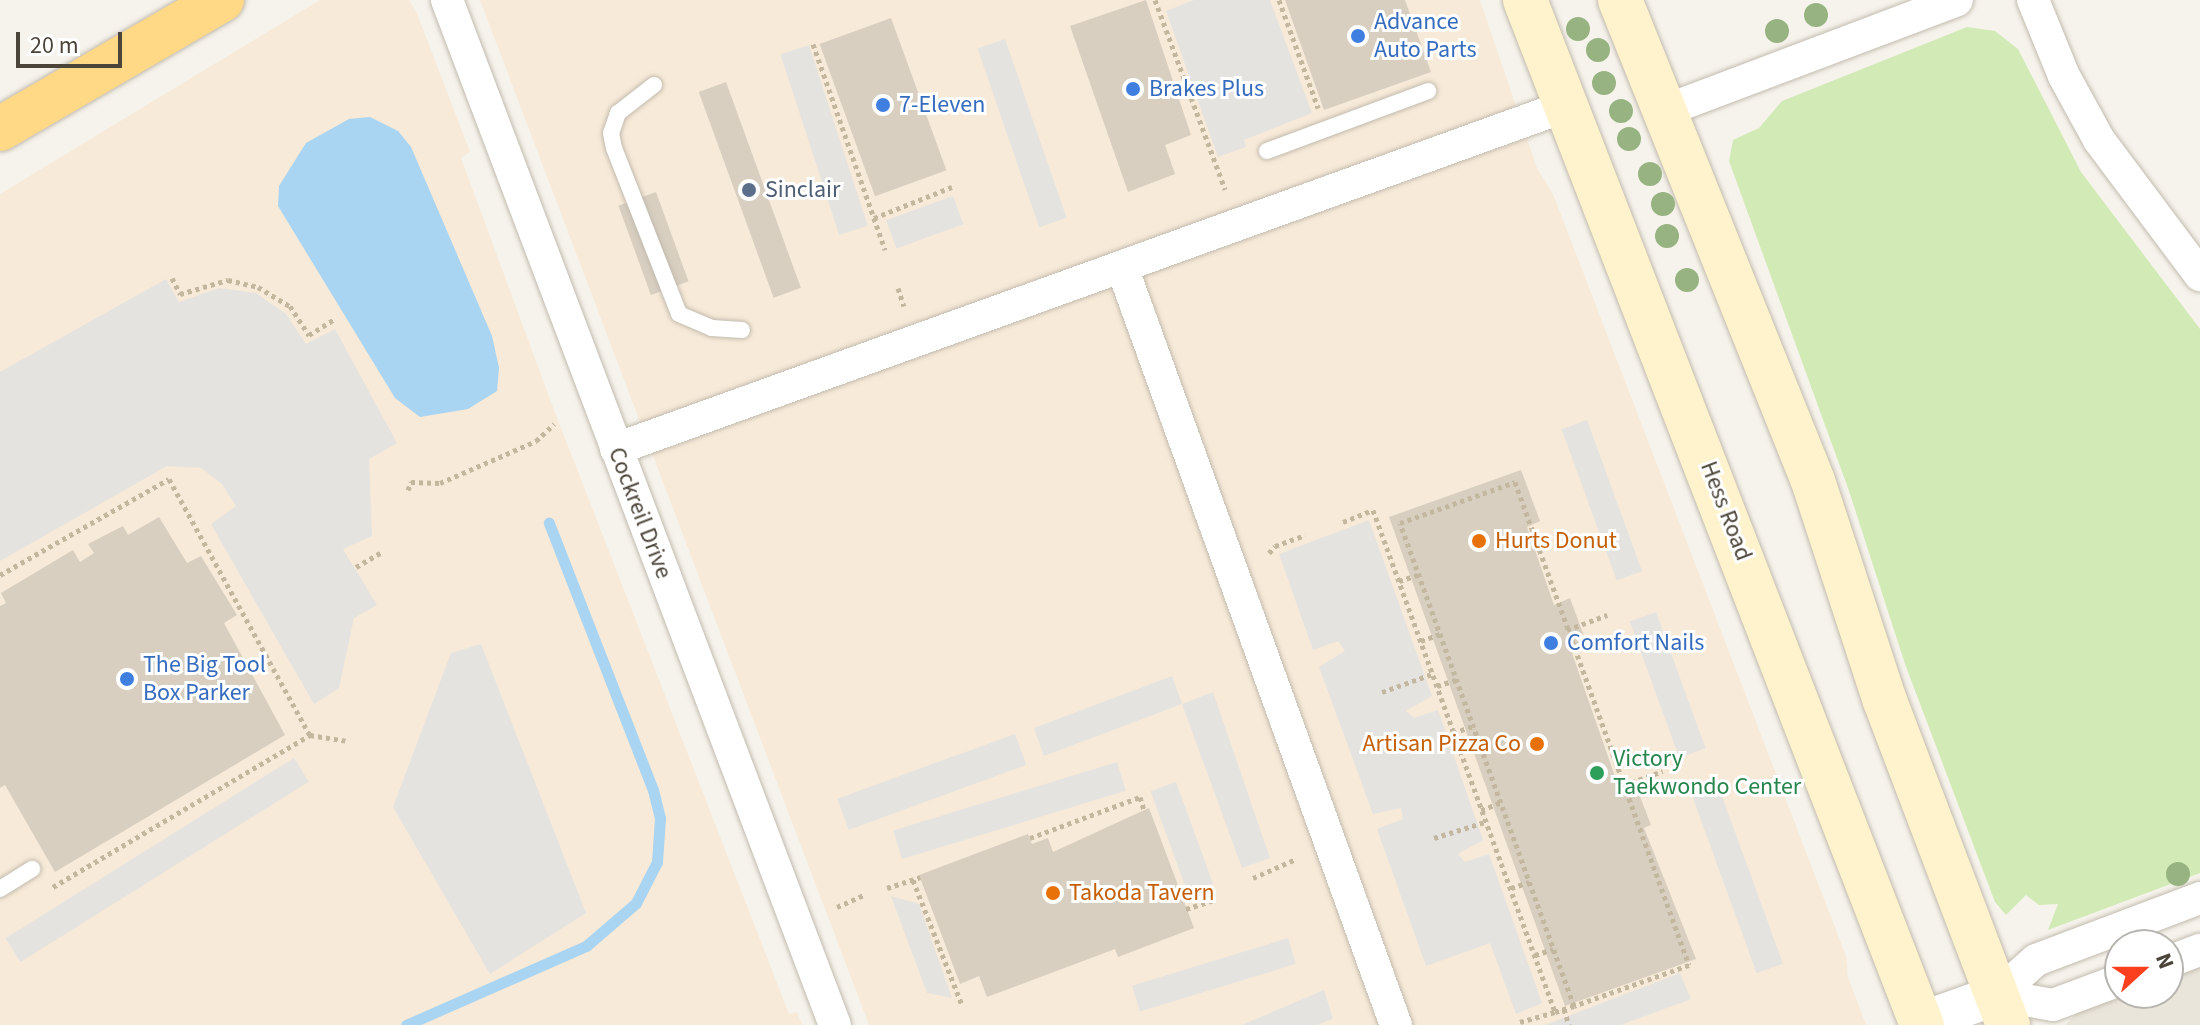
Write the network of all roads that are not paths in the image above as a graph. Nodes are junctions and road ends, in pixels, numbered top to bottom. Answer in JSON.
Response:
{"nodes":[{"id":1,"x":222,"y":0,"type":"edge"},
{"id":2,"x":447,"y":0,"type":"edge"},
{"id":3,"x":1525,"y":0,"type":"edge"},
{"id":4,"x":1620,"y":0,"type":"edge"},
{"id":5,"x":1957,"y":0,"type":"edge"},
{"id":6,"x":2033,"y":0,"type":"edge"},
{"id":7,"x":654,"y":85,"type":"dead end"},
{"id":8,"x":1428,"y":91,"type":"dead end"},
{"id":9,"x":1566,"y":106,"type":"junction"},
{"id":10,"x":1664,"y":111,"type":"junction"},
{"id":11,"x":0,"y":129,"type":"edge"},
{"id":12,"x":1267,"y":151,"type":"dead end"},
{"id":13,"x":1122,"y":267,"type":"junction"},
{"id":14,"x":2200,"y":275,"type":"edge"},
{"id":15,"x":742,"y":330,"type":"dead end"},
{"id":16,"x":616,"y":449,"type":"junction"},
{"id":17,"x":32,"y":869,"type":"dead end"},
{"id":18,"x":0,"y":889,"type":"edge"},
{"id":19,"x":2200,"y":898,"type":"edge"},
{"id":20,"x":2104,"y":986,"type":"edge"},
{"id":21,"x":2003,"y":1010,"type":"edge"},
{"id":22,"x":1919,"y":1024,"type":"edge"},
{"id":23,"x":835,"y":1025,"type":"edge"},
{"id":24,"x":1396,"y":1025,"type":"edge"}],
"edges":[{"from":1,"to":11,"type":"highway"},
{"from":2,"to":16,"type":"street","name":"Cockreil Drive"},
{"from":3,"to":9,"type":"main road","name":"Hess Road"},
{"from":4,"to":10,"type":"main road"},
{"from":5,"to":10,"type":"street"},
{"from":6,"to":14,"type":"street"},
{"from":7,"to":15,"type":"lane"},
{"from":8,"to":12,"type":"lane"},
{"from":9,"to":13,"type":"street"},
{"from":9,"to":22,"type":"main road","name":"Hess Road"},
{"from":10,"to":21,"type":"main road"},
{"from":13,"to":16,"type":"street"},
{"from":13,"to":24,"type":"street"},
{"from":16,"to":23,"type":"street","name":"Cockreil Drive"},
{"from":17,"to":18,"type":"lane"},
{"from":19,"to":21,"type":"street"},
{"from":20,"to":21,"type":"street"},
{"from":21,"to":22,"type":"street"}]}
